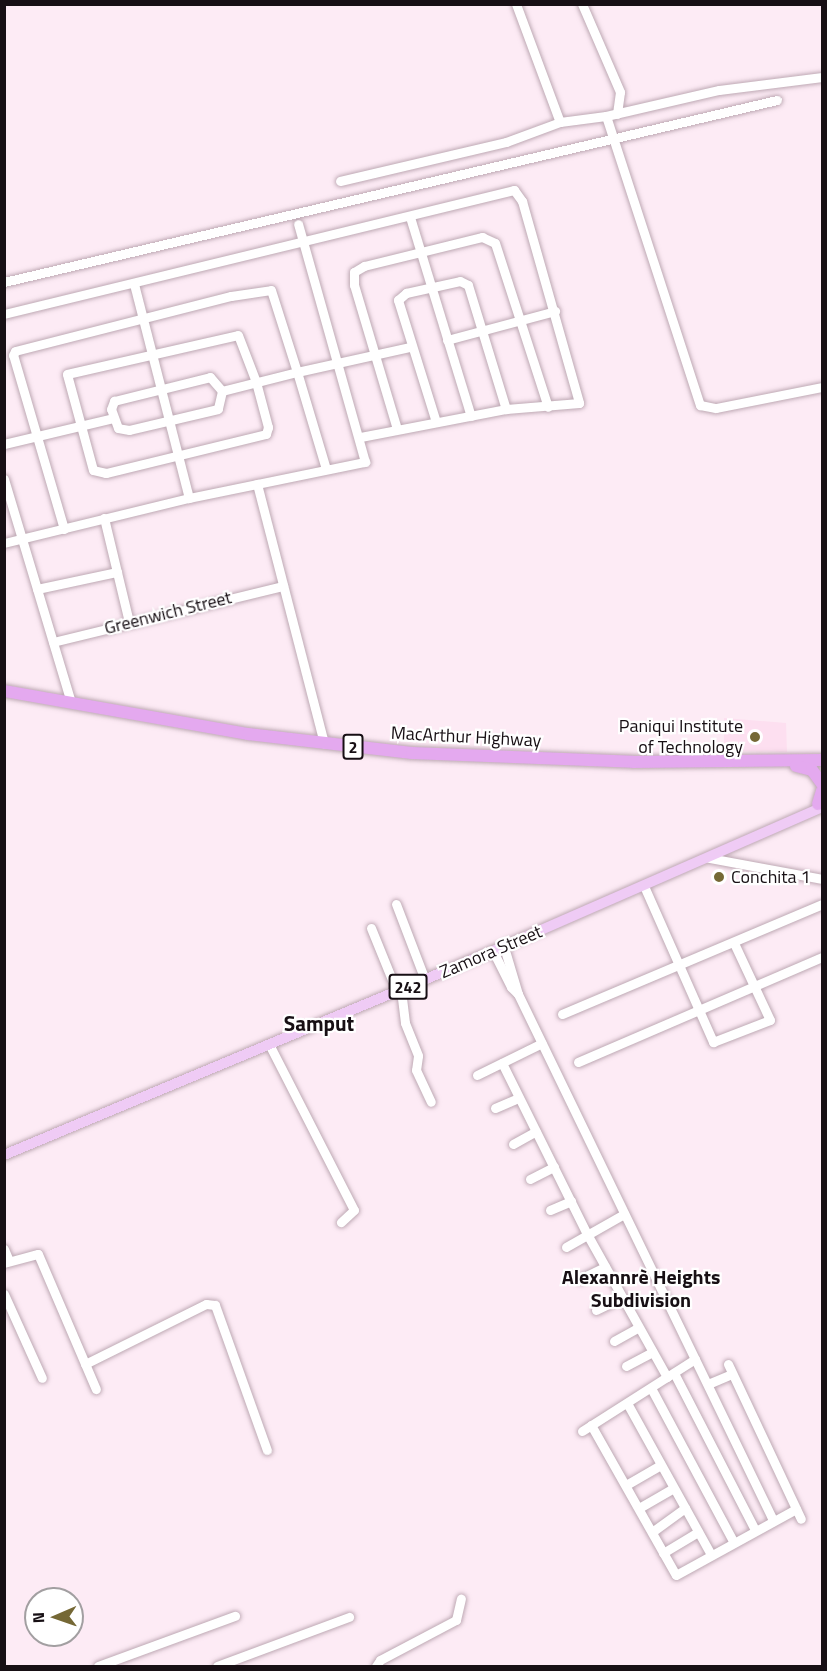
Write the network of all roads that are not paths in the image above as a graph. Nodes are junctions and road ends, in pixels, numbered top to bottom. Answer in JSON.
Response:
{"nodes":[{"id":1,"x":516,"y":4,"type":"edge"},
{"id":2,"x":582,"y":4,"type":"edge"},
{"id":3,"x":822,"y":77,"type":"edge"},
{"id":4,"x":777,"y":100,"type":"dead end"},
{"id":5,"x":617,"y":114,"type":"junction"},
{"id":6,"x":606,"y":116,"type":"junction"},
{"id":7,"x":560,"y":122,"type":"junction"},
{"id":8,"x":613,"y":137,"type":"junction"},
{"id":9,"x":340,"y":182,"type":"dead end"},
{"id":10,"x":410,"y":217,"type":"junction"},
{"id":11,"x":298,"y":224,"type":"dead end"},
{"id":12,"x":303,"y":242,"type":"junction"},
{"id":13,"x":420,"y":253,"type":"junction"},
{"id":14,"x":4,"y":282,"type":"edge"},
{"id":15,"x":134,"y":284,"type":"junction"},
{"id":16,"x":431,"y":288,"type":"junction"},
{"id":17,"x":555,"y":311,"type":"junction"},
{"id":18,"x":4,"y":314,"type":"edge"},
{"id":19,"x":143,"y":318,"type":"junction"},
{"id":20,"x":519,"y":319,"type":"junction"},
{"id":21,"x":483,"y":330,"type":"junction"},
{"id":22,"x":447,"y":340,"type":"junction"},
{"id":23,"x":410,"y":347,"type":"junction"},
{"id":24,"x":152,"y":353,"type":"junction"},
{"id":25,"x":376,"y":356,"type":"junction"},
{"id":26,"x":339,"y":364,"type":"junction"},
{"id":27,"x":297,"y":372,"type":"junction"},
{"id":28,"x":256,"y":382,"type":"junction"},
{"id":29,"x":822,"y":387,"type":"edge"},
{"id":30,"x":160,"y":389,"type":"junction"},
{"id":31,"x":222,"y":391,"type":"junction"},
{"id":32,"x":548,"y":407,"type":"junction"},
{"id":33,"x":506,"y":409,"type":"junction"},
{"id":34,"x":471,"y":416,"type":"junction"},
{"id":35,"x":113,"y":418,"type":"junction"},
{"id":36,"x":169,"y":421,"type":"junction"},
{"id":37,"x":436,"y":422,"type":"junction"},
{"id":38,"x":78,"y":426,"type":"junction"},
{"id":39,"x":397,"y":429,"type":"junction"},
{"id":40,"x":36,"y":437,"type":"junction"},
{"id":41,"x":360,"y":437,"type":"junction"},
{"id":42,"x":4,"y":444,"type":"edge"},
{"id":43,"x":178,"y":457,"type":"junction"},
{"id":44,"x":326,"y":469,"type":"junction"},
{"id":45,"x":4,"y":479,"type":"edge"},
{"id":46,"x":257,"y":484,"type":"junction"},
{"id":47,"x":189,"y":498,"type":"junction"},
{"id":48,"x":104,"y":518,"type":"junction"},
{"id":49,"x":64,"y":529,"type":"junction"},
{"id":50,"x":22,"y":539,"type":"junction"},
{"id":51,"x":4,"y":543,"type":"edge"},
{"id":52,"x":117,"y":572,"type":"junction"},
{"id":53,"x":283,"y":586,"type":"junction"},
{"id":54,"x":37,"y":589,"type":"junction"},
{"id":55,"x":129,"y":622,"type":"junction"},
{"id":56,"x":53,"y":642,"type":"junction"},
{"id":57,"x":4,"y":691,"type":"edge"},
{"id":58,"x":71,"y":702,"type":"junction"},
{"id":59,"x":324,"y":744,"type":"junction"},
{"id":60,"x":822,"y":760,"type":"edge"},
{"id":61,"x":774,"y":761,"type":"junction"},
{"id":62,"x":822,"y":784,"type":"edge"},
{"id":63,"x":822,"y":791,"type":"edge"},
{"id":64,"x":821,"y":803,"type":"edge"},
{"id":65,"x":708,"y":858,"type":"junction"},
{"id":66,"x":822,"y":879,"type":"edge"},
{"id":67,"x":644,"y":886,"type":"junction"},
{"id":68,"x":396,"y":904,"type":"dead end"},
{"id":69,"x":822,"y":904,"type":"edge"},
{"id":70,"x":370,"y":928,"type":"dead end"},
{"id":71,"x":734,"y":943,"type":"junction"},
{"id":72,"x":504,"y":946,"type":"junction"},
{"id":73,"x":493,"y":951,"type":"junction"},
{"id":74,"x":822,"y":957,"type":"edge"},
{"id":75,"x":509,"y":960,"type":"junction"},
{"id":76,"x":499,"y":965,"type":"junction"},
{"id":77,"x":679,"y":965,"type":"junction"},
{"id":78,"x":425,"y":980,"type":"junction"},
{"id":79,"x":756,"y":985,"type":"junction"},
{"id":80,"x":399,"y":991,"type":"junction"},
{"id":81,"x":518,"y":994,"type":"junction"},
{"id":82,"x":699,"y":1010,"type":"junction"},
{"id":83,"x":562,"y":1014,"type":"dead end"},
{"id":84,"x":542,"y":1043,"type":"junction"},
{"id":85,"x":270,"y":1046,"type":"junction"},
{"id":86,"x":578,"y":1062,"type":"dead end"},
{"id":87,"x":502,"y":1063,"type":"junction"},
{"id":88,"x":477,"y":1074,"type":"dead end"},
{"id":89,"x":518,"y":1098,"type":"junction"},
{"id":90,"x":431,"y":1102,"type":"dead end"},
{"id":91,"x":495,"y":1108,"type":"dead end"},
{"id":92,"x":536,"y":1131,"type":"junction"},
{"id":93,"x":513,"y":1144,"type":"dead end"},
{"id":94,"x":4,"y":1155,"type":"edge"},
{"id":95,"x":554,"y":1167,"type":"junction"},
{"id":96,"x":530,"y":1179,"type":"dead end"},
{"id":97,"x":571,"y":1201,"type":"junction"},
{"id":98,"x":550,"y":1210,"type":"dead end"},
{"id":99,"x":624,"y":1214,"type":"junction"},
{"id":100,"x":341,"y":1222,"type":"dead end"},
{"id":101,"x":588,"y":1234,"type":"junction"},
{"id":102,"x":566,"y":1247,"type":"dead end"},
{"id":103,"x":4,"y":1249,"type":"edge"},
{"id":104,"x":7,"y":1262,"type":"edge"},
{"id":105,"x":605,"y":1267,"type":"junction"},
{"id":106,"x":580,"y":1279,"type":"dead end"},
{"id":107,"x":4,"y":1294,"type":"edge"},
{"id":108,"x":621,"y":1298,"type":"junction"},
{"id":109,"x":596,"y":1310,"type":"dead end"},
{"id":110,"x":637,"y":1328,"type":"junction"},
{"id":111,"x":614,"y":1341,"type":"dead end"},
{"id":112,"x":652,"y":1352,"type":"junction"},
{"id":113,"x":695,"y":1359,"type":"junction"},
{"id":114,"x":86,"y":1364,"type":"junction"},
{"id":115,"x":728,"y":1364,"type":"dead end"},
{"id":116,"x":626,"y":1366,"type":"dead end"},
{"id":117,"x":732,"y":1374,"type":"junction"},
{"id":118,"x":671,"y":1375,"type":"junction"},
{"id":119,"x":42,"y":1378,"type":"dead end"},
{"id":120,"x":708,"y":1384,"type":"junction"},
{"id":121,"x":651,"y":1388,"type":"junction"},
{"id":122,"x":96,"y":1389,"type":"dead end"},
{"id":123,"x":627,"y":1403,"type":"junction"},
{"id":124,"x":591,"y":1425,"type":"junction"},
{"id":125,"x":582,"y":1431,"type":"dead end"},
{"id":126,"x":267,"y":1450,"type":"dead end"},
{"id":127,"x":660,"y":1465,"type":"junction"},
{"id":128,"x":626,"y":1485,"type":"junction"},
{"id":129,"x":673,"y":1488,"type":"junction"},
{"id":130,"x":639,"y":1508,"type":"junction"},
{"id":131,"x":685,"y":1508,"type":"junction"},
{"id":132,"x":796,"y":1509,"type":"junction"},
{"id":133,"x":801,"y":1519,"type":"dead end"},
{"id":134,"x":773,"y":1521,"type":"junction"},
{"id":135,"x":755,"y":1530,"type":"junction"},
{"id":136,"x":652,"y":1532,"type":"junction"},
{"id":137,"x":698,"y":1533,"type":"junction"},
{"id":138,"x":732,"y":1541,"type":"junction"},
{"id":139,"x":663,"y":1553,"type":"junction"},
{"id":140,"x":710,"y":1553,"type":"junction"},
{"id":141,"x":461,"y":1599,"type":"dead end"},
{"id":142,"x":236,"y":1616,"type":"dead end"},
{"id":143,"x":349,"y":1617,"type":"dead end"},
{"id":144,"x":98,"y":1666,"type":"edge"},
{"id":145,"x":217,"y":1666,"type":"edge"},
{"id":146,"x":376,"y":1666,"type":"edge"}],
"edges":[{"from":1,"to":7,"type":"street"},
{"from":2,"to":5,"type":"street"},
{"from":3,"to":5,"type":"street"},
{"from":4,"to":8,"type":"street"},
{"from":5,"to":6,"type":"street"},
{"from":6,"to":7,"type":"street"},
{"from":6,"to":8,"type":"street"},
{"from":7,"to":9,"type":"street"},
{"from":8,"to":14,"type":"street"},
{"from":8,"to":29,"type":"street"},
{"from":10,"to":12,"type":"street"},
{"from":10,"to":13,"type":"street"},
{"from":10,"to":17,"type":"street"},
{"from":11,"to":12,"type":"street"},
{"from":12,"to":15,"type":"street"},
{"from":12,"to":26,"type":"street"},
{"from":13,"to":16,"type":"street"},
{"from":13,"to":20,"type":"street"},
{"from":13,"to":25,"type":"street"},
{"from":15,"to":18,"type":"street"},
{"from":15,"to":19,"type":"street"},
{"from":16,"to":21,"type":"street"},
{"from":16,"to":22,"type":"street"},
{"from":16,"to":23,"type":"street"},
{"from":17,"to":20,"type":"street"},
{"from":17,"to":32,"type":"street"},
{"from":19,"to":24,"type":"street"},
{"from":19,"to":27,"type":"street"},
{"from":19,"to":40,"type":"street"},
{"from":20,"to":21,"type":"street"},
{"from":20,"to":32,"type":"street"},
{"from":21,"to":22,"type":"street"},
{"from":21,"to":33,"type":"street"},
{"from":22,"to":34,"type":"street"},
{"from":23,"to":25,"type":"street"},
{"from":23,"to":37,"type":"street"},
{"from":24,"to":28,"type":"street"},
{"from":24,"to":30,"type":"street"},
{"from":24,"to":38,"type":"street"},
{"from":25,"to":26,"type":"street"},
{"from":25,"to":39,"type":"street"},
{"from":26,"to":27,"type":"street"},
{"from":26,"to":41,"type":"street"},
{"from":27,"to":28,"type":"street"},
{"from":27,"to":44,"type":"street"},
{"from":28,"to":31,"type":"street"},
{"from":28,"to":43,"type":"street"},
{"from":30,"to":31,"type":"street"},
{"from":30,"to":35,"type":"street"},
{"from":30,"to":36,"type":"street"},
{"from":31,"to":36,"type":"street"},
{"from":32,"to":33,"type":"street"},
{"from":33,"to":34,"type":"street"},
{"from":34,"to":37,"type":"street"},
{"from":35,"to":36,"type":"street"},
{"from":35,"to":38,"type":"street"},
{"from":36,"to":43,"type":"street"},
{"from":37,"to":39,"type":"street"},
{"from":38,"to":40,"type":"street"},
{"from":38,"to":43,"type":"street"},
{"from":39,"to":41,"type":"street"},
{"from":40,"to":42,"type":"street"},
{"from":40,"to":49,"type":"street"},
{"from":41,"to":44,"type":"street"},
{"from":43,"to":47,"type":"street"},
{"from":44,"to":46,"type":"street"},
{"from":45,"to":50,"type":"street"},
{"from":46,"to":47,"type":"street"},
{"from":46,"to":53,"type":"street"},
{"from":47,"to":48,"type":"street"},
{"from":48,"to":49,"type":"street"},
{"from":48,"to":52,"type":"street"},
{"from":49,"to":50,"type":"street"},
{"from":50,"to":51,"type":"street"},
{"from":50,"to":54,"type":"street"},
{"from":52,"to":54,"type":"street"},
{"from":52,"to":55,"type":"street"},
{"from":53,"to":55,"type":"street","name":"Greenwich Street"},
{"from":53,"to":59,"type":"street"},
{"from":54,"to":56,"type":"street"},
{"from":55,"to":56,"type":"street","name":"Greenwich Street"},
{"from":56,"to":58,"type":"street"},
{"from":57,"to":58,"type":"highway","name":"MacArthur Highway","number":"2"},
{"from":58,"to":59,"type":"highway","name":"MacArthur Highway","number":"2"},
{"from":59,"to":61,"type":"highway","name":"MacArthur Highway","number":"2"},
{"from":60,"to":61,"type":"highway","name":"MacArthur Highway","number":"2"},
{"from":61,"to":62,"type":"highway"},
{"from":63,"to":64,"type":"highway"},
{"from":64,"to":65,"type":"main road","name":"Zamora Street","number":"242"},
{"from":65,"to":66,"type":"street"},
{"from":65,"to":67,"type":"main road","name":"Zamora Street","number":"242"},
{"from":67,"to":72,"type":"main road","name":"Zamora Street","number":"242"},
{"from":67,"to":77,"type":"street"},
{"from":68,"to":78,"type":"street"},
{"from":69,"to":71,"type":"street"},
{"from":70,"to":80,"type":"street"},
{"from":71,"to":77,"type":"street"},
{"from":71,"to":79,"type":"street"},
{"from":72,"to":73,"type":"main road","name":"Zamora Street","number":"242"},
{"from":72,"to":75,"type":"street"},
{"from":73,"to":76,"type":"street"},
{"from":73,"to":78,"type":"main road","name":"Zamora Street","number":"242"},
{"from":74,"to":79,"type":"street"},
{"from":75,"to":76,"type":"street"},
{"from":75,"to":81,"type":"street"},
{"from":76,"to":81,"type":"street"},
{"from":77,"to":82,"type":"street"},
{"from":77,"to":83,"type":"street"},
{"from":78,"to":80,"type":"main road","name":"Zamora Street","number":"242"},
{"from":79,"to":82,"type":"street"},
{"from":79,"to":82,"type":"street"},
{"from":80,"to":85,"type":"main road","name":"Zamora Street","number":"242"},
{"from":80,"to":90,"type":"street"},
{"from":81,"to":84,"type":"street"},
{"from":82,"to":86,"type":"street"},
{"from":84,"to":87,"type":"street"},
{"from":84,"to":99,"type":"street"},
{"from":85,"to":94,"type":"main road","name":"Zamora Street","number":"242"},
{"from":85,"to":100,"type":"street"},
{"from":87,"to":88,"type":"street"},
{"from":87,"to":89,"type":"street"},
{"from":89,"to":91,"type":"street"},
{"from":89,"to":92,"type":"street"},
{"from":92,"to":93,"type":"street"},
{"from":92,"to":95,"type":"street"},
{"from":95,"to":96,"type":"street"},
{"from":95,"to":97,"type":"street"},
{"from":97,"to":98,"type":"street"},
{"from":97,"to":101,"type":"street"},
{"from":99,"to":101,"type":"street"},
{"from":99,"to":113,"type":"street"},
{"from":101,"to":102,"type":"street"},
{"from":101,"to":105,"type":"street"},
{"from":103,"to":104,"type":"street"},
{"from":104,"to":114,"type":"street"},
{"from":105,"to":106,"type":"street"},
{"from":105,"to":108,"type":"street"},
{"from":107,"to":119,"type":"street"},
{"from":108,"to":109,"type":"street"},
{"from":108,"to":110,"type":"street"},
{"from":110,"to":111,"type":"street"},
{"from":110,"to":112,"type":"street"},
{"from":112,"to":116,"type":"street"},
{"from":112,"to":118,"type":"street"},
{"from":113,"to":118,"type":"street"},
{"from":113,"to":120,"type":"street"},
{"from":114,"to":122,"type":"street"},
{"from":114,"to":126,"type":"street"},
{"from":115,"to":117,"type":"street"},
{"from":117,"to":120,"type":"street"},
{"from":117,"to":132,"type":"street"},
{"from":118,"to":121,"type":"street"},
{"from":118,"to":135,"type":"street"},
{"from":120,"to":134,"type":"street"},
{"from":121,"to":123,"type":"street"},
{"from":121,"to":138,"type":"street"},
{"from":123,"to":124,"type":"street"},
{"from":123,"to":127,"type":"street"},
{"from":124,"to":125,"type":"street"},
{"from":124,"to":128,"type":"street"},
{"from":127,"to":128,"type":"street"},
{"from":127,"to":129,"type":"street"},
{"from":128,"to":130,"type":"street"},
{"from":129,"to":130,"type":"street"},
{"from":129,"to":131,"type":"street"},
{"from":130,"to":136,"type":"street"},
{"from":131,"to":136,"type":"street"},
{"from":131,"to":137,"type":"street"},
{"from":132,"to":133,"type":"street"},
{"from":132,"to":134,"type":"street"},
{"from":134,"to":135,"type":"street"},
{"from":135,"to":138,"type":"street"},
{"from":136,"to":139,"type":"street"},
{"from":137,"to":139,"type":"street"},
{"from":137,"to":140,"type":"street"},
{"from":138,"to":140,"type":"street"},
{"from":139,"to":140,"type":"street"},
{"from":141,"to":146,"type":"street"},
{"from":142,"to":144,"type":"street"},
{"from":143,"to":145,"type":"street"}]}
